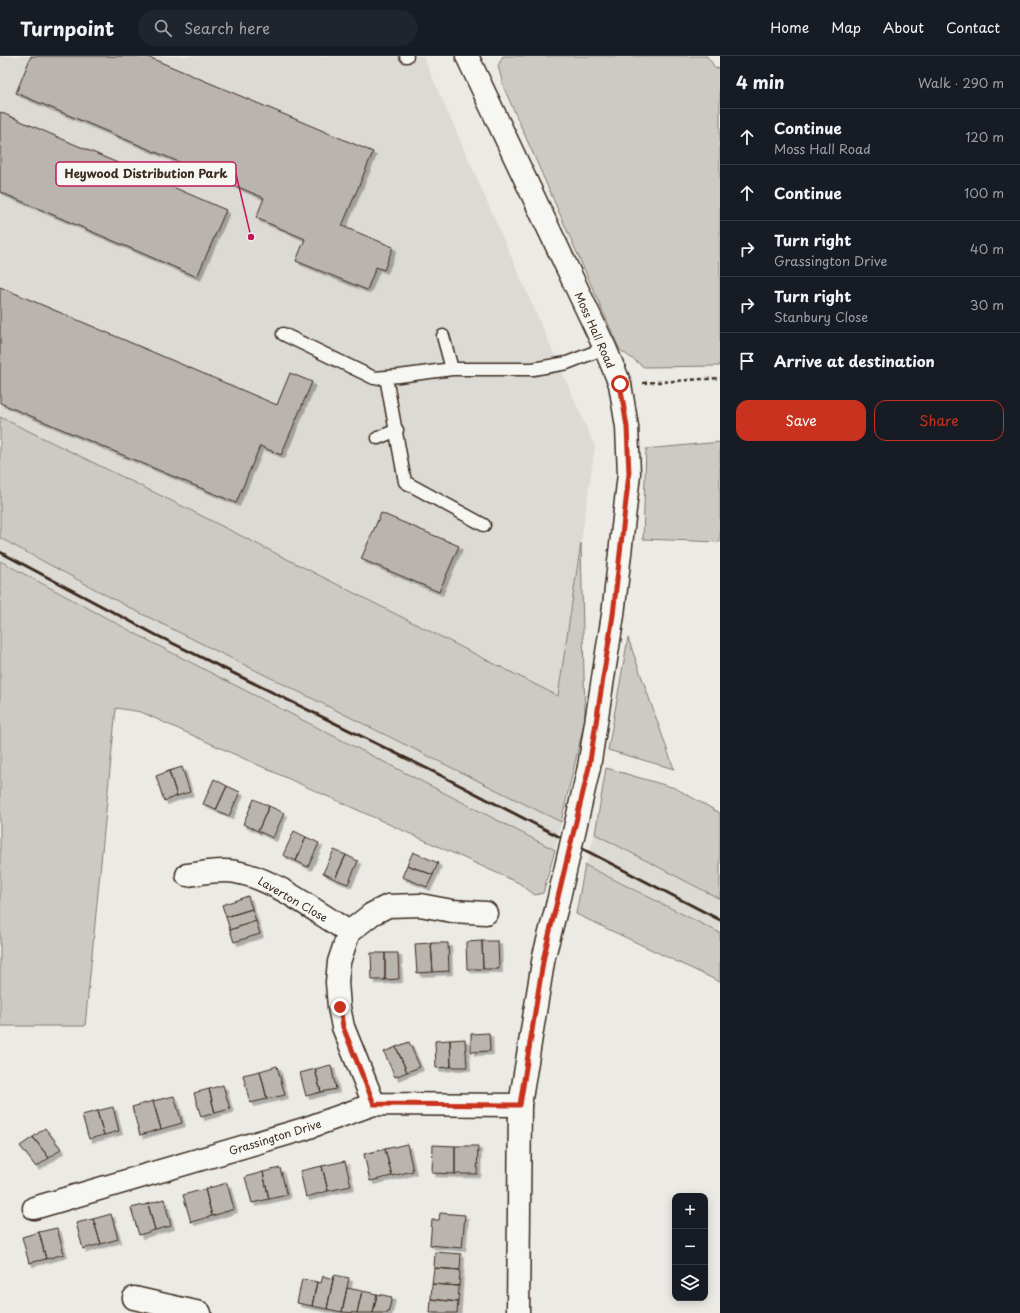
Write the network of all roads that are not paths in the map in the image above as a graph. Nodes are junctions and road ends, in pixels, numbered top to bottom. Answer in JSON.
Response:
{"nodes":[{"id":1,"x":467,"y":56,"type":"edge"},
{"id":2,"x":283,"y":334,"type":"dead end"},
{"id":3,"x":443,"y":336,"type":"dead end"},
{"id":4,"x":605,"y":348,"type":"junction"},
{"id":5,"x":452,"y":369,"type":"junction"},
{"id":6,"x":386,"y":377,"type":"junction"},
{"id":7,"x":397,"y":430,"type":"junction"},
{"id":8,"x":378,"y":438,"type":"dead end"},
{"id":9,"x":484,"y":525,"type":"dead end"},
{"id":10,"x":188,"y":875,"type":"dead end"},
{"id":11,"x":486,"y":913,"type":"dead end"},
{"id":12,"x":349,"y":932,"type":"junction"},
{"id":13,"x":374,"y":1104,"type":"junction"},
{"id":14,"x":520,"y":1105,"type":"junction"},
{"id":15,"x":34,"y":1208,"type":"dead end"},
{"id":16,"x":134,"y":1298,"type":"dead end"},
{"id":17,"x":200,"y":1313,"type":"edge"},
{"id":18,"x":518,"y":1313,"type":"edge"}],
"edges":[{"from":1,"to":4,"type":"street","name":"Moss Hall Road"},
{"from":2,"to":6,"type":"lane"},
{"from":3,"to":5,"type":"lane"},
{"from":4,"to":5,"type":"lane"},
{"from":4,"to":14,"type":"street","name":"Moss Hall Road","bridge":true},
{"from":5,"to":6,"type":"lane"},
{"from":6,"to":7,"type":"lane"},
{"from":7,"to":8,"type":"lane"},
{"from":7,"to":9,"type":"lane"},
{"from":10,"to":12,"type":"street","name":"Laverton Close"},
{"from":11,"to":12,"type":"street"},
{"from":12,"to":13,"type":"street"},
{"from":13,"to":14,"type":"street","name":"Grassington Drive"},
{"from":13,"to":15,"type":"street","name":"Grassington Drive"},
{"from":14,"to":18,"type":"street","name":"Moss Hall Road"},
{"from":16,"to":17,"type":"street"}]}
